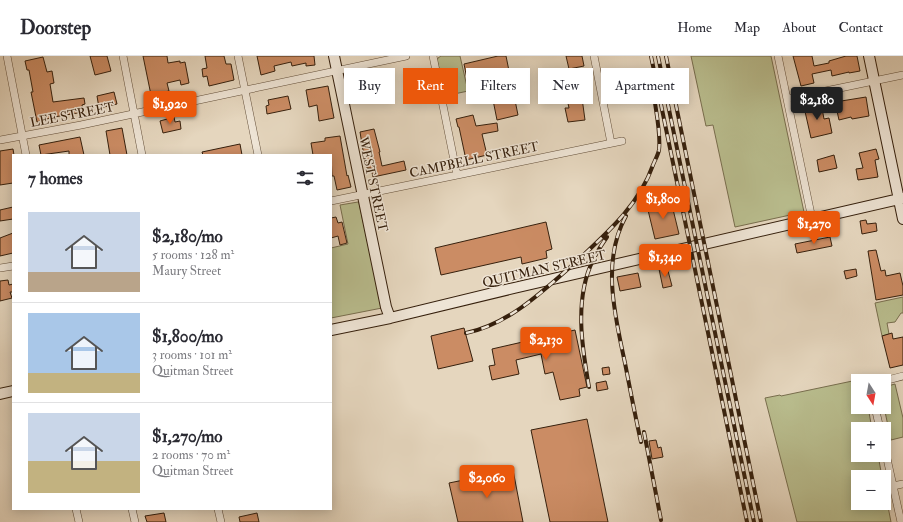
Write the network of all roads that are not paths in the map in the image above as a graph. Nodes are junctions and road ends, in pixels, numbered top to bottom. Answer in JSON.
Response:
{"nodes":[{"id":1,"x":6,"y":56,"type":"edge"},
{"id":2,"x":123,"y":56,"type":"edge"},
{"id":3,"x":238,"y":56,"type":"edge"},
{"id":4,"x":334,"y":56,"type":"edge"},
{"id":5,"x":406,"y":56,"type":"edge"},
{"id":6,"x":433,"y":56,"type":"edge"},
{"id":7,"x":594,"y":56,"type":"edge"},
{"id":8,"x":778,"y":56,"type":"edge"},
{"id":9,"x":869,"y":56,"type":"edge"},
{"id":10,"x":337,"y":70,"type":"junction"},
{"id":11,"x":903,"y":75,"type":"edge"},
{"id":12,"x":874,"y":82,"type":"junction"},
{"id":13,"x":244,"y":90,"type":"junction"},
{"id":14,"x":787,"y":99,"type":"junction"},
{"id":15,"x":134,"y":113,"type":"junction"},
{"id":16,"x":22,"y":136,"type":"junction"},
{"id":17,"x":0,"y":140,"type":"edge"},
{"id":18,"x":622,"y":141,"type":"dead end"},
{"id":19,"x":611,"y":143,"type":"junction"},
{"id":20,"x":26,"y":154,"type":"edge"},
{"id":21,"x":142,"y":154,"type":"edge"},
{"id":22,"x":258,"y":154,"type":"edge"},
{"id":23,"x":457,"y":175,"type":"junction"},
{"id":24,"x":363,"y":194,"type":"junction"},
{"id":25,"x":901,"y":199,"type":"edge"},
{"id":26,"x":332,"y":200,"type":"edge"},
{"id":27,"x":812,"y":219,"type":"junction"},
{"id":28,"x":903,"y":219,"type":"edge"},
{"id":29,"x":12,"y":266,"type":"edge"},
{"id":30,"x":0,"y":268,"type":"edge"},
{"id":31,"x":390,"y":318,"type":"junction"},
{"id":32,"x":332,"y":330,"type":"edge"},
{"id":33,"x":903,"y":376,"type":"edge"},
{"id":34,"x":891,"y":379,"type":"edge"},
{"id":35,"x":12,"y":391,"type":"edge"},
{"id":36,"x":0,"y":394,"type":"edge"},
{"id":37,"x":888,"y":462,"type":"edge"},
{"id":38,"x":903,"y":484,"type":"edge"},
{"id":39,"x":893,"y":486,"type":"junction"},
{"id":40,"x":76,"y":510,"type":"edge"},
{"id":41,"x":132,"y":510,"type":"edge"},
{"id":42,"x":218,"y":510,"type":"edge"},
{"id":43,"x":79,"y":522,"type":"edge"},
{"id":44,"x":135,"y":522,"type":"edge"},
{"id":45,"x":221,"y":522,"type":"edge"},
{"id":46,"x":901,"y":522,"type":"edge"}],
"edges":[{"from":1,"to":16,"type":"street"},
{"from":2,"to":15,"type":"street"},
{"from":3,"to":13,"type":"street"},
{"from":4,"to":10,"type":"main road","name":"WEST STREET"},
{"from":5,"to":10,"type":"street","name":"LEE STREET"},
{"from":6,"to":23,"type":"street"},
{"from":7,"to":19,"type":"street"},
{"from":8,"to":14,"type":"street"},
{"from":9,"to":12,"type":"main road"},
{"from":10,"to":13,"type":"street","name":"LEE STREET"},
{"from":10,"to":24,"type":"main road","name":"WEST STREET"},
{"from":11,"to":12,"type":"street"},
{"from":12,"to":14,"type":"street"},
{"from":12,"to":25,"type":"main road"},
{"from":13,"to":15,"type":"street","name":"LEE STREET"},
{"from":13,"to":22,"type":"street"},
{"from":14,"to":27,"type":"street"},
{"from":15,"to":16,"type":"street","name":"LEE STREET"},
{"from":15,"to":21,"type":"street"},
{"from":16,"to":17,"type":"street","name":"LEE STREET"},
{"from":16,"to":20,"type":"street"},
{"from":18,"to":19,"type":"street","name":"CAMPBELL STREET"},
{"from":19,"to":23,"type":"street","name":"CAMPBELL STREET"},
{"from":23,"to":24,"type":"street","name":"CAMPBELL STREET"},
{"from":24,"to":26,"type":"street","name":"CAMPBELL STREET"},
{"from":24,"to":31,"type":"main road","name":"WEST STREET"},
{"from":25,"to":27,"type":"main road","name":"QUITMAN STREET"},
{"from":25,"to":28,"type":"main road"},
{"from":27,"to":31,"type":"main road","name":"QUITMAN STREET"},
{"from":29,"to":30,"type":"street"},
{"from":31,"to":32,"type":"main road","name":"QUITMAN STREET"},
{"from":33,"to":34,"type":"street"},
{"from":35,"to":36,"type":"main road"},
{"from":37,"to":39,"type":"street"},
{"from":38,"to":39,"type":"street"},
{"from":39,"to":46,"type":"street"},
{"from":40,"to":43,"type":"street"},
{"from":41,"to":44,"type":"street"},
{"from":42,"to":45,"type":"street"}]}
